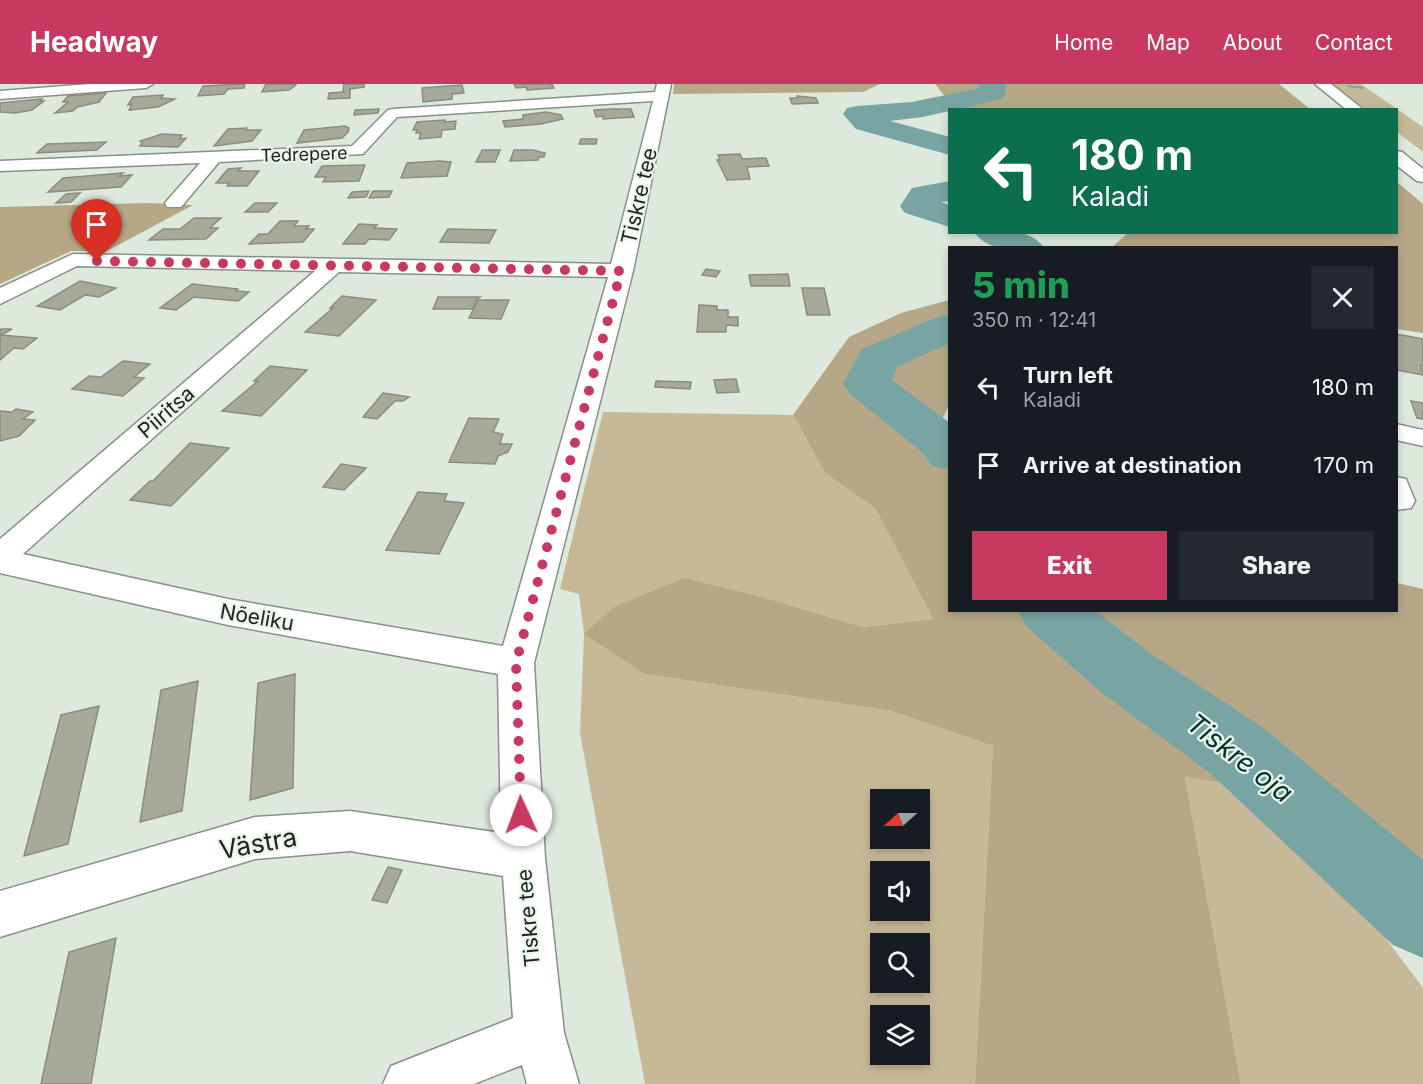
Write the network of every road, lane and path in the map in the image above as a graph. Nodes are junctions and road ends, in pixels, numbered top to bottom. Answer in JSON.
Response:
{"nodes":[{"id":1,"x":146,"y":84,"type":"edge"},
{"id":2,"x":1304,"y":84,"type":"edge"},
{"id":3,"x":1322,"y":84,"type":"edge"},
{"id":4,"x":663,"y":90,"type":"edge"},
{"id":5,"x":394,"y":94,"type":"dead end"},
{"id":6,"x":0,"y":95,"type":"edge"},
{"id":7,"x":1334,"y":108,"type":"edge"},
{"id":8,"x":1354,"y":108,"type":"edge"},
{"id":9,"x":393,"y":113,"type":"junction"},
{"id":10,"x":1398,"y":140,"type":"edge"},
{"id":11,"x":214,"y":157,"type":"junction"},
{"id":12,"x":1398,"y":158,"type":"edge"},
{"id":13,"x":1423,"y":159,"type":"edge"},
{"id":14,"x":0,"y":166,"type":"edge"},
{"id":15,"x":1423,"y":177,"type":"edge"},
{"id":16,"x":174,"y":203,"type":"dead end"},
{"id":17,"x":332,"y":267,"type":"junction"},
{"id":18,"x":621,"y":271,"type":"junction"},
{"id":19,"x":0,"y":297,"type":"edge"},
{"id":20,"x":1398,"y":432,"type":"edge"},
{"id":21,"x":1423,"y":438,"type":"edge"},
{"id":22,"x":0,"y":559,"type":"edge"},
{"id":23,"x":516,"y":663,"type":"junction"},
{"id":24,"x":523,"y":858,"type":"junction"},
{"id":25,"x":0,"y":914,"type":"edge"},
{"id":26,"x":539,"y":1034,"type":"junction"},
{"id":27,"x":409,"y":1084,"type":"edge"},
{"id":28,"x":553,"y":1084,"type":"edge"}],
"edges":[{"from":1,"to":6,"type":"street"},
{"from":2,"to":7,"type":"street"},
{"from":3,"to":8,"type":"street"},
{"from":4,"to":9,"type":"street"},
{"from":4,"to":18,"type":"street","name":"Tiskre tee"},
{"from":5,"to":9,"type":"street"},
{"from":9,"to":11,"type":"street","name":"Tedrepere"},
{"from":10,"to":13,"type":"street"},
{"from":11,"to":14,"type":"street","name":"Tedrepere"},
{"from":11,"to":16,"type":"street"},
{"from":12,"to":15,"type":"street"},
{"from":17,"to":18,"type":"street"},
{"from":17,"to":19,"type":"street"},
{"from":17,"to":22,"type":"street","name":"Piiritsa"},
{"from":18,"to":23,"type":"street","name":"Tiskre tee"},
{"from":20,"to":21,"type":"street"},
{"from":22,"to":23,"type":"street","name":"Nõeliku"},
{"from":23,"to":24,"type":"street","name":"Tiskre tee"},
{"from":24,"to":25,"type":"street","name":"Västra"},
{"from":24,"to":26,"type":"street","name":"Tiskre tee"},
{"from":26,"to":27,"type":"street"},
{"from":26,"to":28,"type":"street","name":"Tiskre tee"}]}
